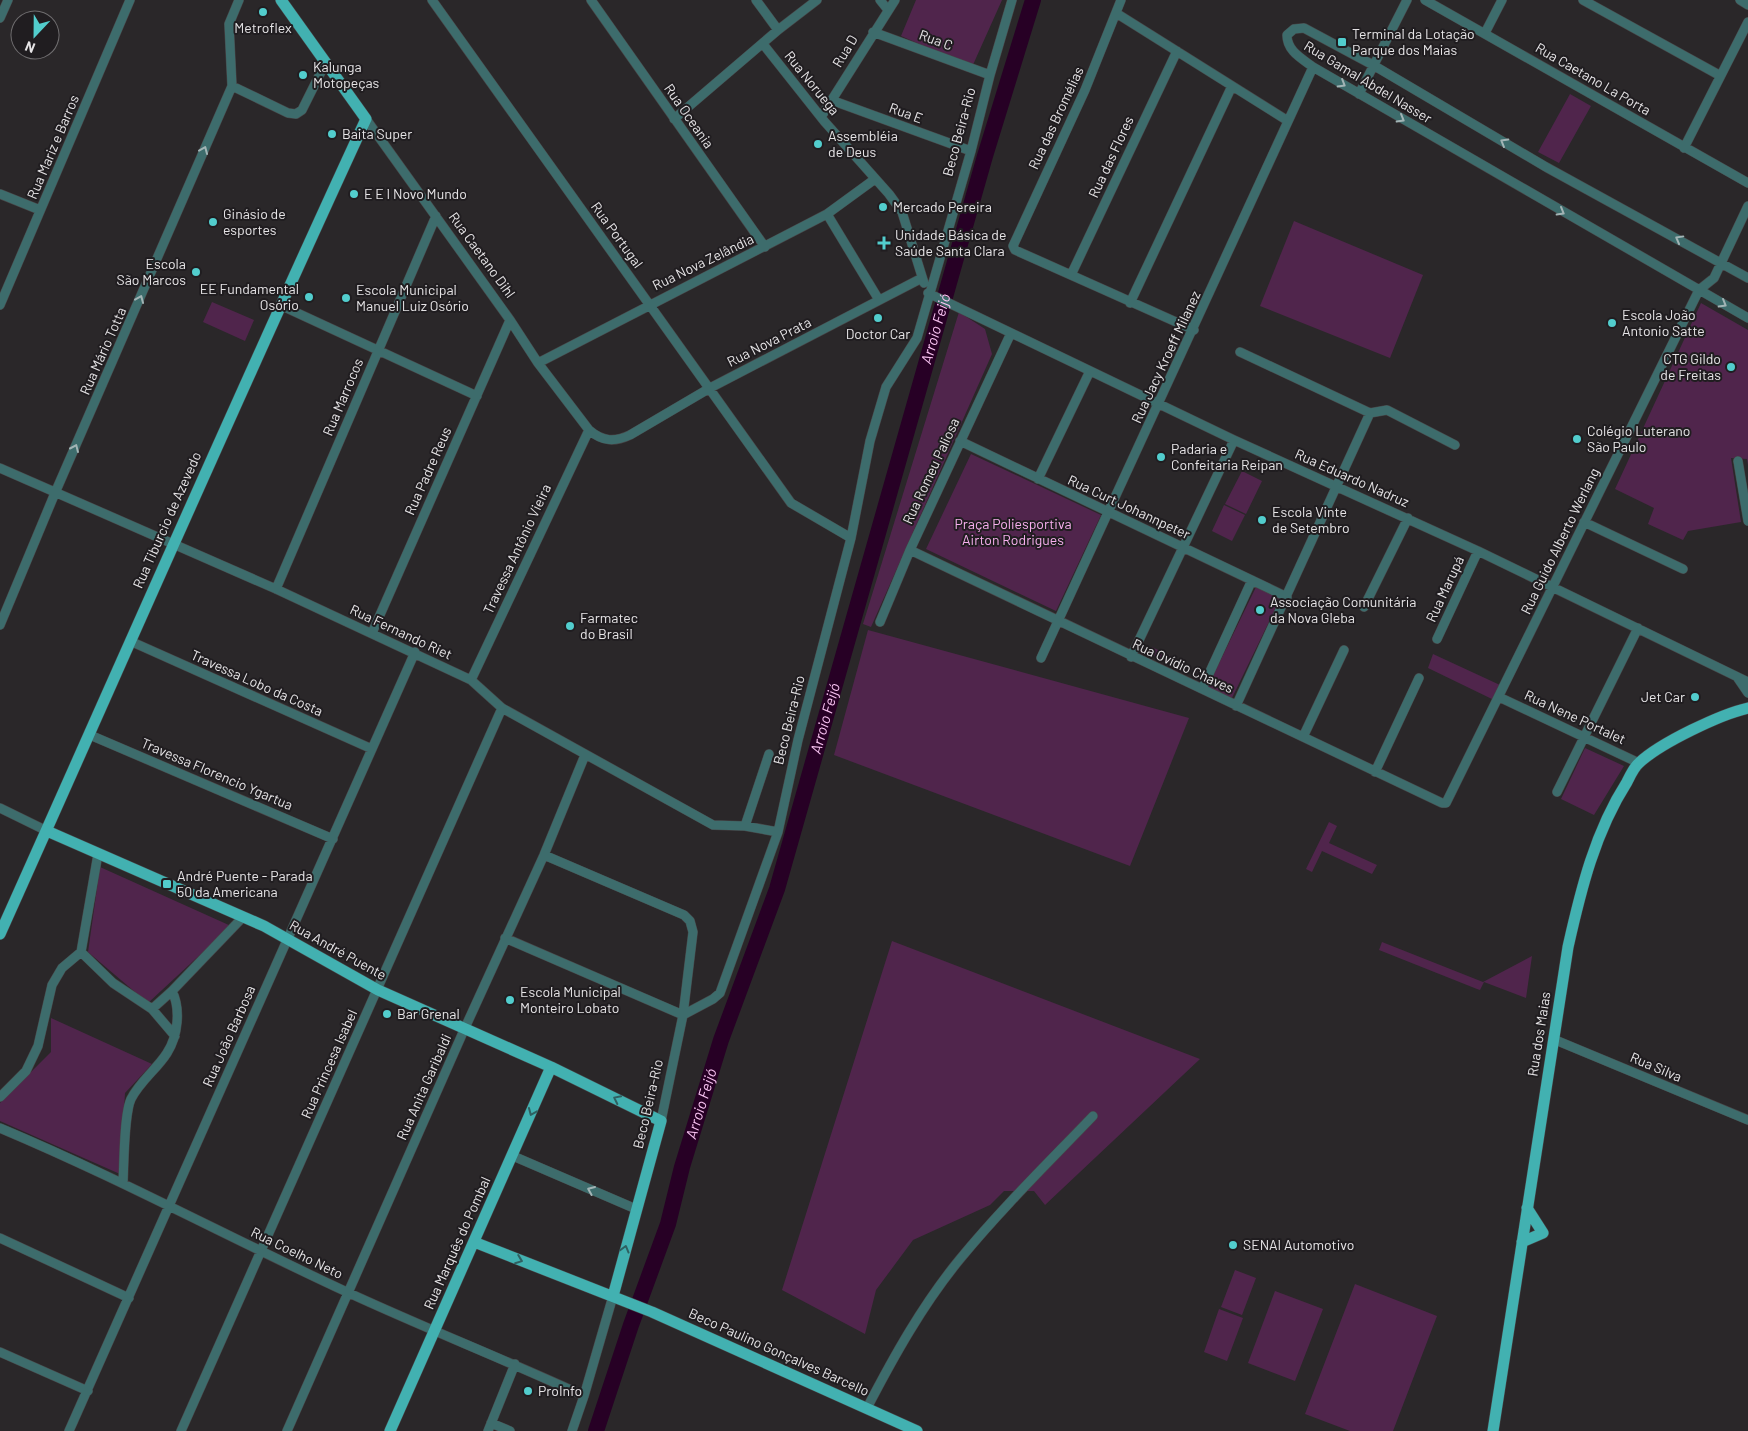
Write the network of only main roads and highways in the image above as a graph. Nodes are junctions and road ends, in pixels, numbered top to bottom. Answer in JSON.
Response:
{"nodes":[{"id":1,"x":282,"y":0,"type":"edge"},
{"id":2,"x":366,"y":119,"type":"joint"},
{"id":3,"x":1748,"y":700,"type":"edge"},
{"id":4,"x":1748,"y":708,"type":"edge"},
{"id":5,"x":1735,"y":711,"type":"junction"},
{"id":6,"x":47,"y":831,"type":"junction"},
{"id":7,"x":0,"y":934,"type":"edge"},
{"id":8,"x":551,"y":1067,"type":"junction"},
{"id":9,"x":661,"y":1121,"type":"joint"},
{"id":10,"x":1527,"y":1208,"type":"junction"},
{"id":11,"x":474,"y":1242,"type":"junction"},
{"id":12,"x":1522,"y":1242,"type":"junction"},
{"id":13,"x":613,"y":1296,"type":"junction"},
{"id":14,"x":898,"y":1427,"type":"edge"},
{"id":15,"x":390,"y":1431,"type":"edge"},
{"id":16,"x":917,"y":1431,"type":"edge"},
{"id":17,"x":1493,"y":1431,"type":"edge"}],
"edges":[{"from":1,"to":2,"type":"main road","name":"Rua Caetano Dihl"},
{"from":2,"to":6,"type":"main road","name":"Rua Tiburcio de Azevedo"},
{"from":3,"to":5,"type":"main road","name":"Rua dos Maias"},
{"from":4,"to":5,"type":"main road","name":"Rua dos Maias"},
{"from":5,"to":10,"type":"main road","name":"Rua dos Maias"},
{"from":6,"to":7,"type":"main road","name":"Rua Tiburcio de Azevedo"},
{"from":6,"to":8,"type":"main road","name":"Rua André Puente"},
{"from":9,"to":8,"type":"main road","name":"Rua André Puente","one_way":true},
{"from":8,"to":11,"type":"main road","name":"Rua Marquês do Pombal","one_way":true},
{"from":13,"to":9,"type":"main road","name":"Beco Beira-Rio","one_way":true},
{"from":10,"to":12,"type":"main road","name":"Rua dos Maias"},
{"from":10,"to":12,"type":"main road"},
{"from":11,"to":13,"type":"main road","name":"Beco Paulino Gonçalves Barcello","one_way":true},
{"from":11,"to":15,"type":"main road","name":"Rua Marquês do Pombal"},
{"from":12,"to":17,"type":"main road","name":"Rua dos Maias"},
{"from":13,"to":14,"type":"main road","name":"Beco Paulino Gonçalves Barcello"},
{"from":14,"to":16,"type":"main road","name":"Beco Paulino Gonçalves Barcello"}]}
